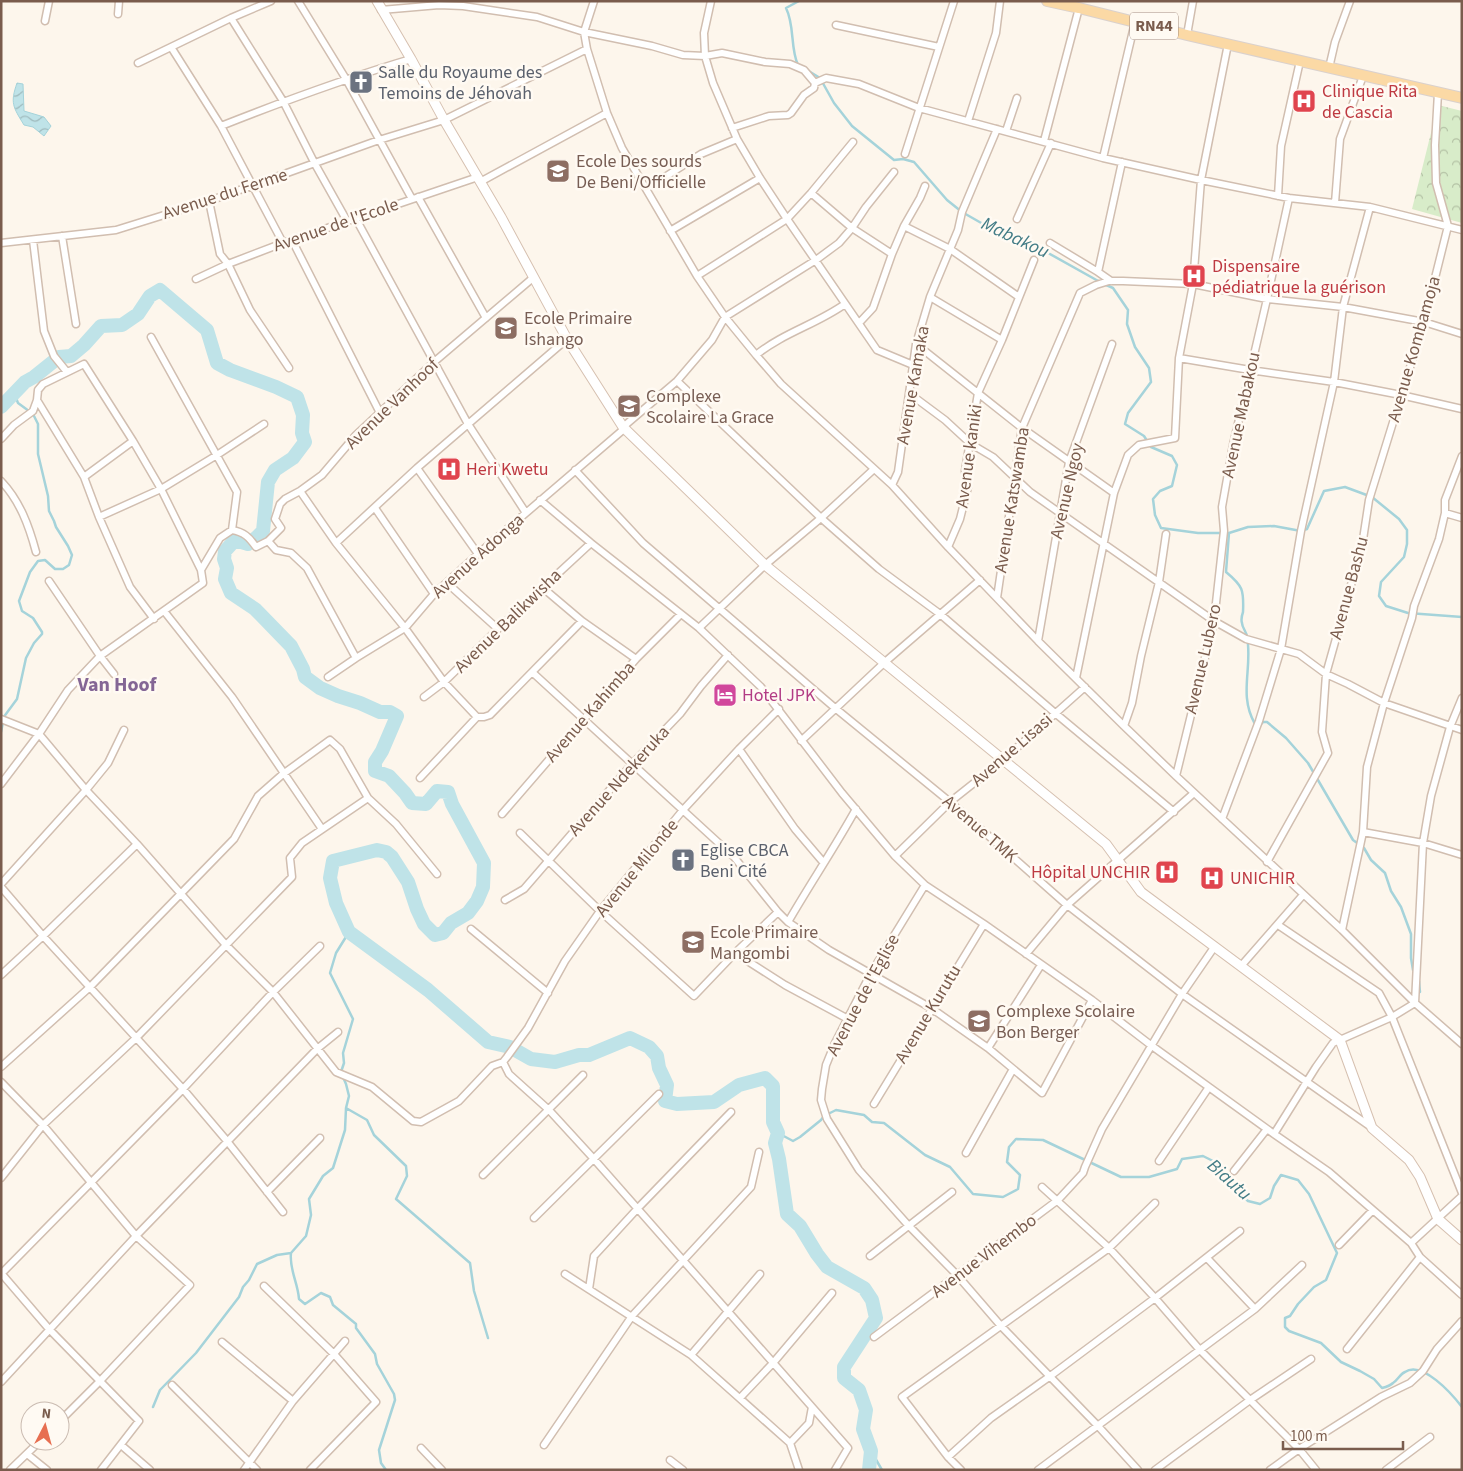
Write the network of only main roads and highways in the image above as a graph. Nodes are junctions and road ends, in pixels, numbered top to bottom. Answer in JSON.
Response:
{"nodes":[{"id":1,"x":1047,"y":1,"type":"edge"},
{"id":2,"x":1063,"y":3,"type":"edge"},
{"id":3,"x":1462,"y":98,"type":"edge"}],
"edges":[{"from":1,"to":2,"type":"main road","number":"RN44"},
{"from":2,"to":3,"type":"main road","number":"RN44"}]}
